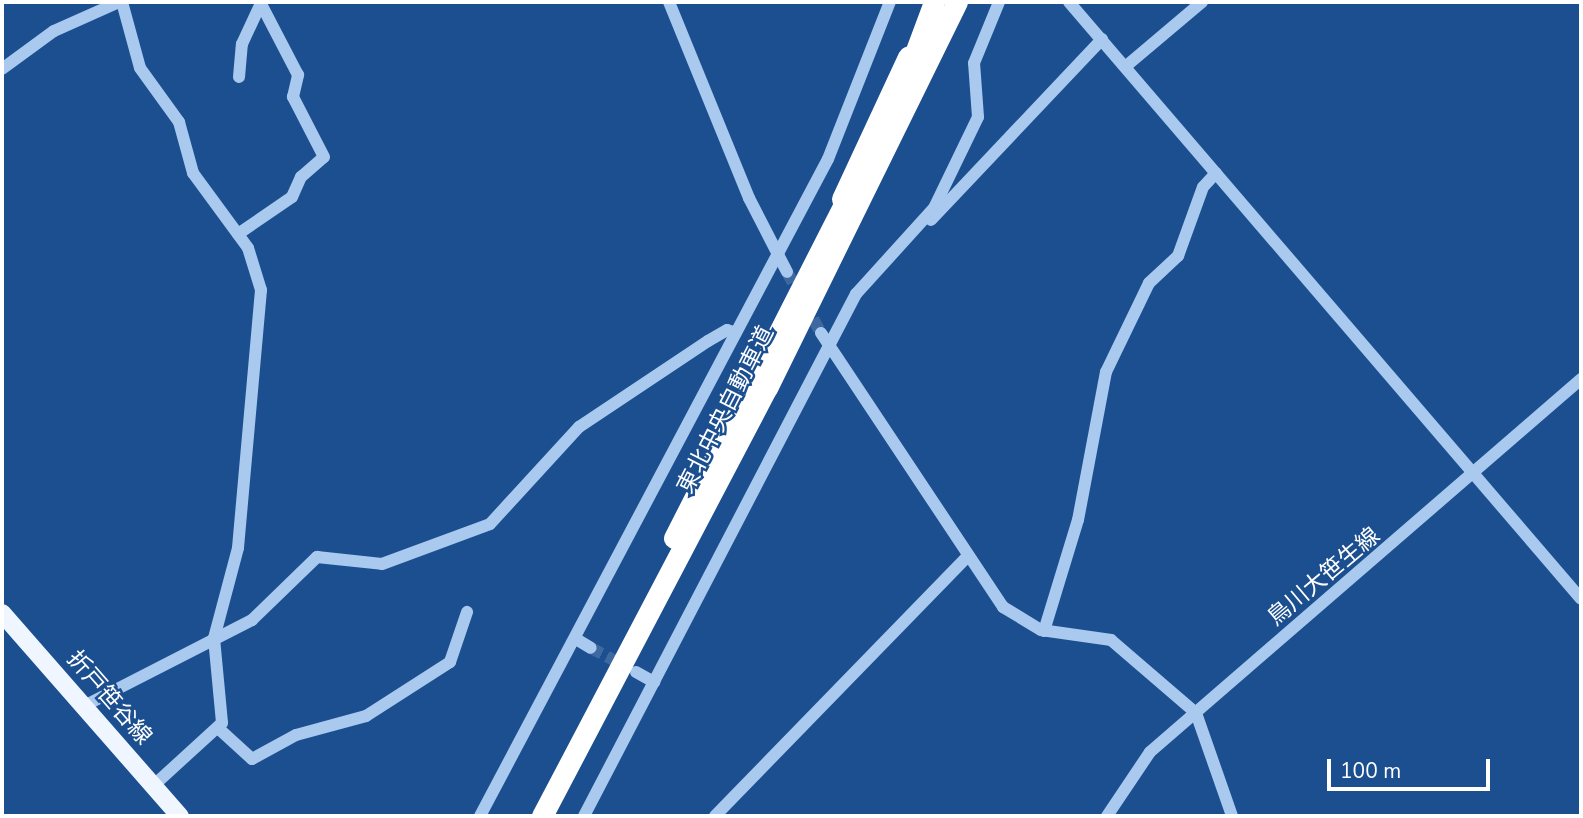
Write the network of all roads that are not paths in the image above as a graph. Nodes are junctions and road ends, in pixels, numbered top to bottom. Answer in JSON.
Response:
{"nodes":[{"id":1,"x":120,"y":2,"type":"edge"},
{"id":2,"x":261,"y":2,"type":"edge"},
{"id":3,"x":669,"y":2,"type":"edge"},
{"id":4,"x":890,"y":2,"type":"edge"},
{"id":5,"x":956,"y":2,"type":"edge"},
{"id":6,"x":999,"y":2,"type":"edge"},
{"id":7,"x":1069,"y":2,"type":"edge"},
{"id":8,"x":1202,"y":2,"type":"edge"},
{"id":9,"x":936,"y":11,"type":"edge"},
{"id":10,"x":1102,"y":39,"type":"junction"},
{"id":11,"x":1125,"y":67,"type":"junction"},
{"id":12,"x":2,"y":69,"type":"edge"},
{"id":13,"x":239,"y":77,"type":"dead end"},
{"id":14,"x":1216,"y":173,"type":"junction"},
{"id":15,"x":923,"y":227,"type":"junction"},
{"id":16,"x":238,"y":234,"type":"junction"},
{"id":17,"x":778,"y":255,"type":"junction"},
{"id":18,"x":787,"y":272,"type":"tunnel mouth"},
{"id":19,"x":736,"y":333,"type":"junction"},
{"id":20,"x":821,"y":333,"type":"tunnel mouth"},
{"id":21,"x":829,"y":345,"type":"junction"},
{"id":22,"x":1581,"y":379,"type":"edge"},
{"id":23,"x":1476,"y":475,"type":"junction"},
{"id":24,"x":967,"y":557,"type":"junction"},
{"id":25,"x":1581,"y":599,"type":"edge"},
{"id":26,"x":467,"y":612,"type":"dead end"},
{"id":27,"x":2,"y":613,"type":"edge"},
{"id":28,"x":1044,"y":631,"type":"junction"},
{"id":29,"x":214,"y":638,"type":"junction"},
{"id":30,"x":576,"y":639,"type":"junction"},
{"id":31,"x":592,"y":648,"type":"tunnel mouth"},
{"id":32,"x":636,"y":672,"type":"tunnel mouth"},
{"id":33,"x":654,"y":682,"type":"junction"},
{"id":34,"x":84,"y":706,"type":"junction"},
{"id":35,"x":1196,"y":713,"type":"junction"},
{"id":36,"x":218,"y":728,"type":"junction"},
{"id":37,"x":153,"y":786,"type":"junction"},
{"id":38,"x":180,"y":816,"type":"edge"},
{"id":39,"x":480,"y":816,"type":"edge"},
{"id":40,"x":541,"y":816,"type":"edge"},
{"id":41,"x":584,"y":816,"type":"edge"},
{"id":42,"x":715,"y":816,"type":"edge"},
{"id":43,"x":1107,"y":816,"type":"edge"},
{"id":44,"x":1232,"y":816,"type":"edge"}],
"edges":[{"from":1,"to":12,"type":"street"},
{"from":1,"to":16,"type":"street"},
{"from":2,"to":13,"type":"street"},
{"from":2,"to":16,"type":"street"},
{"from":3,"to":17,"type":"street"},
{"from":4,"to":17,"type":"street"},
{"from":5,"to":9,"type":"highway","name":"東北中央自動車道"},
{"from":6,"to":15,"type":"street"},
{"from":7,"to":10,"type":"street"},
{"from":8,"to":11,"type":"street"},
{"from":9,"to":40,"type":"highway","name":"東北中央自動車道"},
{"from":10,"to":11,"type":"street"},
{"from":10,"to":15,"type":"street"},
{"from":11,"to":14,"type":"street"},
{"from":14,"to":23,"type":"street"},
{"from":14,"to":28,"type":"street"},
{"from":15,"to":21,"type":"street"},
{"from":16,"to":29,"type":"street"},
{"from":17,"to":18,"type":"street"},
{"from":17,"to":19,"type":"street"},
{"from":19,"to":29,"type":"street"},
{"from":19,"to":30,"type":"street"},
{"from":20,"to":21,"type":"street"},
{"from":21,"to":24,"type":"street"},
{"from":21,"to":33,"type":"street"},
{"from":22,"to":23,"type":"street","name":"鳥川大笹生線"},
{"from":23,"to":25,"type":"street"},
{"from":23,"to":35,"type":"street","name":"鳥川大笹生線"},
{"from":24,"to":28,"type":"street"},
{"from":24,"to":42,"type":"street"},
{"from":26,"to":36,"type":"street"},
{"from":27,"to":34,"type":"main road","name":"折戸笹谷線"},
{"from":28,"to":35,"type":"street"},
{"from":29,"to":34,"type":"street"},
{"from":29,"to":36,"type":"street"},
{"from":30,"to":31,"type":"street"},
{"from":30,"to":39,"type":"street"},
{"from":32,"to":33,"type":"street"},
{"from":33,"to":41,"type":"street"},
{"from":34,"to":37,"type":"main road","name":"折戸笹谷線"},
{"from":35,"to":43,"type":"street","name":"鳥川大笹生線"},
{"from":35,"to":44,"type":"street"},
{"from":36,"to":37,"type":"street"},
{"from":37,"to":38,"type":"main road","name":"折戸笹谷線"}]}
